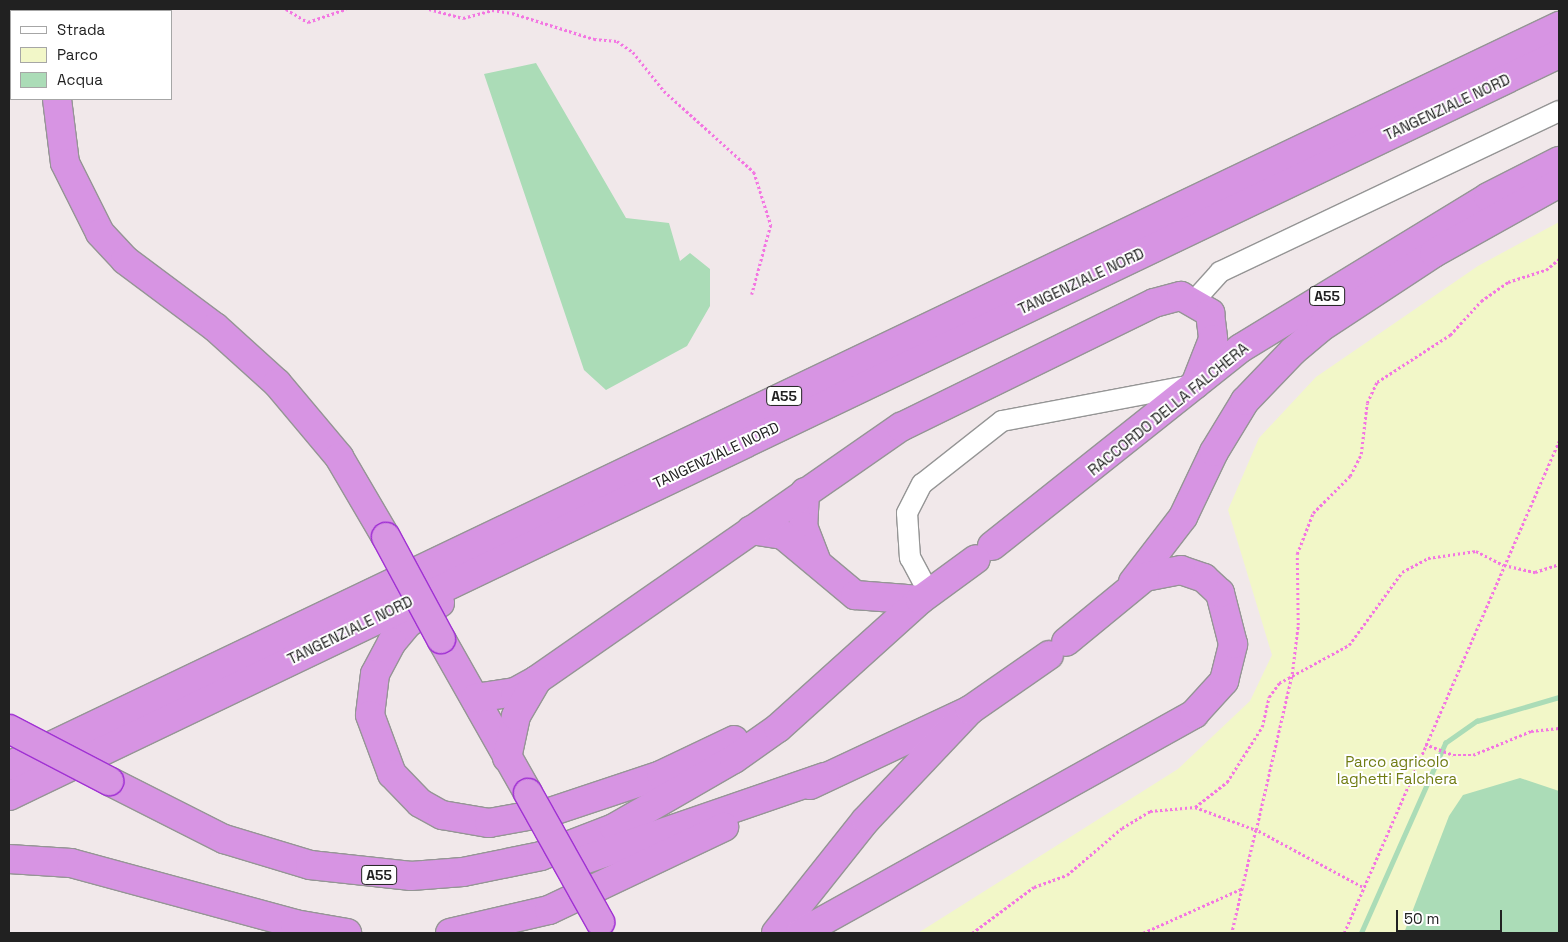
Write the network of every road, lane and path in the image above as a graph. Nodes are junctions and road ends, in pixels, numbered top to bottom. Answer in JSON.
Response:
{"nodes":[{"id":1,"x":286,"y":9,"type":"edge"},
{"id":2,"x":346,"y":9,"type":"edge"},
{"id":3,"x":429,"y":9,"type":"edge"},
{"id":4,"x":1559,"y":26,"type":"edge"},
{"id":5,"x":1559,"y":54,"type":"edge"},
{"id":6,"x":57,"y":100,"type":"edge"},
{"id":7,"x":1559,"y":111,"type":"edge"},
{"id":8,"x":1559,"y":161,"type":"edge"},
{"id":9,"x":1559,"y":183,"type":"edge"},
{"id":10,"x":1559,"y":259,"type":"edge"},
{"id":11,"x":752,"y":294,"type":"dead end"},
{"id":12,"x":1194,"y":300,"type":"junction"},
{"id":13,"x":1194,"y":385,"type":"junction"},
{"id":14,"x":1559,"y":441,"type":"edge"},
{"id":15,"x":805,"y":492,"type":"junction"},
{"id":16,"x":751,"y":530,"type":"junction"},
{"id":17,"x":501,"y":557,"type":"junction"},
{"id":18,"x":1559,"y":564,"type":"edge"},
{"id":19,"x":1504,"y":565,"type":"junction"},
{"id":20,"x":819,"y":566,"type":"junction"},
{"id":21,"x":1122,"y":594,"type":"junction"},
{"id":22,"x":925,"y":597,"type":"junction"},
{"id":23,"x":1292,"y":674,"type":"junction"},
{"id":24,"x":538,"y":679,"type":"junction"},
{"id":25,"x":468,"y":687,"type":"junction"},
{"id":26,"x":813,"y":695,"type":"junction"},
{"id":27,"x":970,"y":710,"type":"junction"},
{"id":28,"x":1559,"y":728,"type":"edge"},
{"id":29,"x":9,"y":729,"type":"edge"},
{"id":30,"x":1425,"y":744,"type":"junction"},
{"id":31,"x":9,"y":745,"type":"edge"},
{"id":32,"x":508,"y":758,"type":"junction"},
{"id":33,"x":9,"y":766,"type":"edge"},
{"id":34,"x":826,"y":777,"type":"junction"},
{"id":35,"x":101,"y":785,"type":"junction"},
{"id":36,"x":9,"y":796,"type":"edge"},
{"id":37,"x":1194,"y":807,"type":"junction"},
{"id":38,"x":1256,"y":830,"type":"junction"},
{"id":39,"x":9,"y":859,"type":"edge"},
{"id":40,"x":1362,"y":887,"type":"junction"},
{"id":41,"x":1242,"y":888,"type":"junction"},
{"id":42,"x":603,"y":928,"type":"edge"},
{"id":43,"x":347,"y":933,"type":"edge"},
{"id":44,"x":450,"y":933,"type":"edge"},
{"id":45,"x":776,"y":933,"type":"edge"},
{"id":46,"x":800,"y":933,"type":"edge"},
{"id":47,"x":972,"y":933,"type":"edge"},
{"id":48,"x":1143,"y":933,"type":"edge"},
{"id":49,"x":1232,"y":933,"type":"edge"},
{"id":50,"x":1344,"y":933,"type":"edge"}],
"edges":[{"from":1,"to":2,"type":"path"},
{"from":3,"to":11,"type":"path"},
{"from":4,"to":33,"type":"highway","name":"TANGENZIALE NORD","number":"A55"},
{"from":5,"to":17,"type":"highway","name":"TANGENZIALE NORD","number":"A55"},
{"from":6,"to":25,"type":"highway","bridge":true},
{"from":7,"to":12,"type":"street"},
{"from":8,"to":13,"type":"highway","name":"RACCORDO DELLA FALCHERA","number":"A55"},
{"from":9,"to":21,"type":"highway","number":"A55"},
{"from":10,"to":23,"type":"path"},
{"from":12,"to":13,"type":"highway"},
{"from":12,"to":15,"type":"highway"},
{"from":13,"to":22,"type":"highway","name":"RACCORDO DELLA FALCHERA","number":"A55"},
{"from":13,"to":22,"type":"street"},
{"from":14,"to":19,"type":"path"},
{"from":15,"to":16,"type":"highway"},
{"from":15,"to":20,"type":"highway"},
{"from":16,"to":20,"type":"highway"},
{"from":16,"to":24,"type":"highway"},
{"from":17,"to":26,"type":"highway"},
{"from":17,"to":36,"type":"highway","name":"TANGENZIALE NORD","number":"A55"},
{"from":18,"to":19,"type":"path"},
{"from":19,"to":23,"type":"path"},
{"from":19,"to":30,"type":"path"},
{"from":20,"to":22,"type":"highway"},
{"from":21,"to":27,"type":"highway"},
{"from":21,"to":46,"type":"highway"},
{"from":22,"to":26,"type":"highway","number":"A55"},
{"from":23,"to":37,"type":"path"},
{"from":23,"to":38,"type":"path"},
{"from":24,"to":25,"type":"highway"},
{"from":24,"to":32,"type":"highway"},
{"from":25,"to":32,"type":"highway"},
{"from":26,"to":35,"type":"highway","number":"A55"},
{"from":27,"to":34,"type":"highway"},
{"from":27,"to":45,"type":"highway"},
{"from":28,"to":30,"type":"path"},
{"from":29,"to":35,"type":"highway","number":"A55","bridge":true},
{"from":30,"to":40,"type":"path"},
{"from":31,"to":35,"type":"highway"},
{"from":32,"to":42,"type":"highway","bridge":true},
{"from":34,"to":35,"type":"highway"},
{"from":34,"to":44,"type":"highway"},
{"from":37,"to":38,"type":"path"},
{"from":37,"to":47,"type":"path"},
{"from":38,"to":40,"type":"path"},
{"from":38,"to":41,"type":"path"},
{"from":39,"to":43,"type":"highway"},
{"from":40,"to":50,"type":"path"},
{"from":41,"to":48,"type":"path"},
{"from":41,"to":49,"type":"path"}]}
